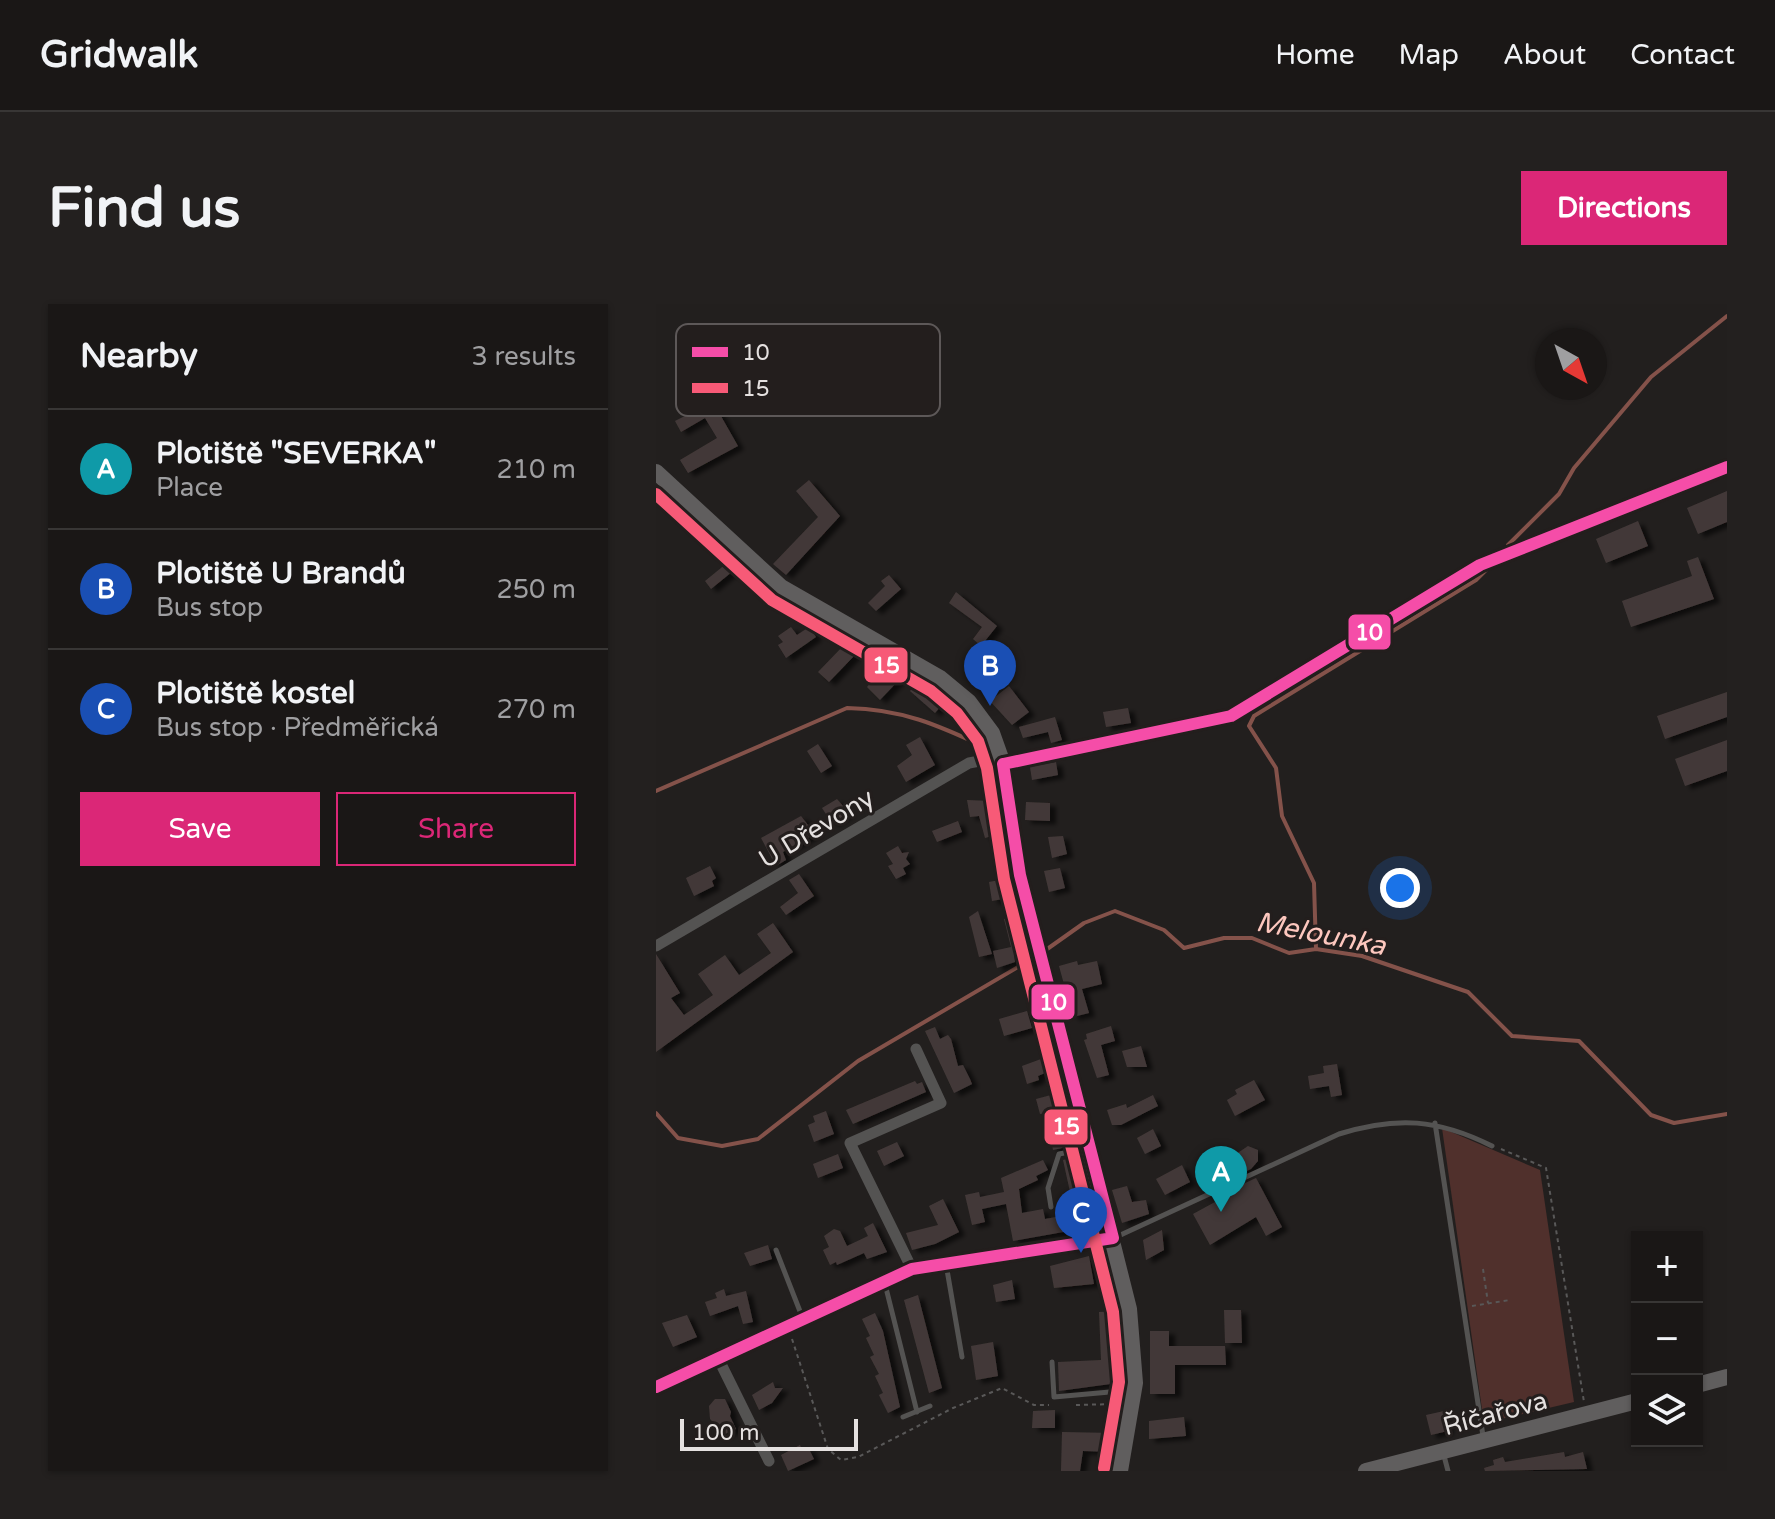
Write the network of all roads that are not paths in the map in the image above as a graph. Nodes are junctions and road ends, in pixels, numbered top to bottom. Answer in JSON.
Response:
{"nodes":[{"id":1,"x":1727,"y":467,"type":"edge"},
{"id":2,"x":656,"y":472,"type":"edge"},
{"id":3,"x":1002,"y":761,"type":"junction"},
{"id":4,"x":656,"y":946,"type":"edge"},
{"id":5,"x":916,"y":1049,"type":"dead end"},
{"id":6,"x":1435,"y":1123,"type":"junction"},
{"id":7,"x":1492,"y":1146,"type":"road end"},
{"id":8,"x":1090,"y":1148,"type":"junction"},
{"id":9,"x":1051,"y":1207,"type":"dead end"},
{"id":10,"x":1113,"y":1238,"type":"junction"},
{"id":11,"x":776,"y":1250,"type":"dead end"},
{"id":12,"x":946,"y":1263,"type":"junction"},
{"id":13,"x":912,"y":1269,"type":"junction"},
{"id":14,"x":884,"y":1279,"type":"junction"},
{"id":15,"x":803,"y":1319,"type":"junction"},
{"id":16,"x":962,"y":1357,"type":"dead end"},
{"id":17,"x":719,"y":1360,"type":"junction"},
{"id":18,"x":1052,"y":1362,"type":"dead end"},
{"id":19,"x":1727,"y":1377,"type":"edge"},
{"id":20,"x":1703,"y":1383,"type":"edge"},
{"id":21,"x":656,"y":1387,"type":"edge"},
{"id":22,"x":1133,"y":1390,"type":"junction"},
{"id":23,"x":1631,"y":1403,"type":"edge"},
{"id":24,"x":930,"y":1406,"type":"dead end"},
{"id":25,"x":917,"y":1412,"type":"junction"},
{"id":26,"x":903,"y":1417,"type":"dead end"},
{"id":27,"x":1484,"y":1441,"type":"junction"},
{"id":28,"x":1443,"y":1451,"type":"junction"},
{"id":29,"x":769,"y":1461,"type":"dead end"},
{"id":30,"x":1123,"y":1468,"type":"edge"},
{"id":31,"x":1366,"y":1471,"type":"edge"},
{"id":32,"x":1448,"y":1471,"type":"edge"}],
"edges":[{"from":1,"to":3,"type":"street","name":"U Dřevony"},
{"from":2,"to":3,"type":"street"},
{"from":3,"to":4,"type":"street","name":"U Dřevony"},
{"from":3,"to":8,"type":"street"},
{"from":5,"to":13,"type":"street"},
{"from":6,"to":7,"type":"lane"},
{"from":6,"to":10,"type":"lane"},
{"from":6,"to":27,"type":"lane"},
{"from":8,"to":9,"type":"lane"},
{"from":8,"to":10,"type":"street"},
{"from":10,"to":12,"type":"street"},
{"from":10,"to":22,"type":"street"},
{"from":11,"to":15,"type":"lane"},
{"from":12,"to":13,"type":"street"},
{"from":12,"to":16,"type":"lane"},
{"from":13,"to":14,"type":"street"},
{"from":14,"to":15,"type":"street"},
{"from":14,"to":25,"type":"lane"},
{"from":15,"to":17,"type":"street"},
{"from":17,"to":21,"type":"street"},
{"from":17,"to":29,"type":"street"},
{"from":18,"to":22,"type":"lane"},
{"from":19,"to":20,"type":"street"},
{"from":22,"to":30,"type":"street"},
{"from":23,"to":27,"type":"street","name":"Říčařova"},
{"from":24,"to":25,"type":"lane"},
{"from":25,"to":26,"type":"lane"},
{"from":27,"to":28,"type":"street","name":"Říčařova"},
{"from":28,"to":31,"type":"street","name":"Říčařova"},
{"from":28,"to":32,"type":"lane"}]}
